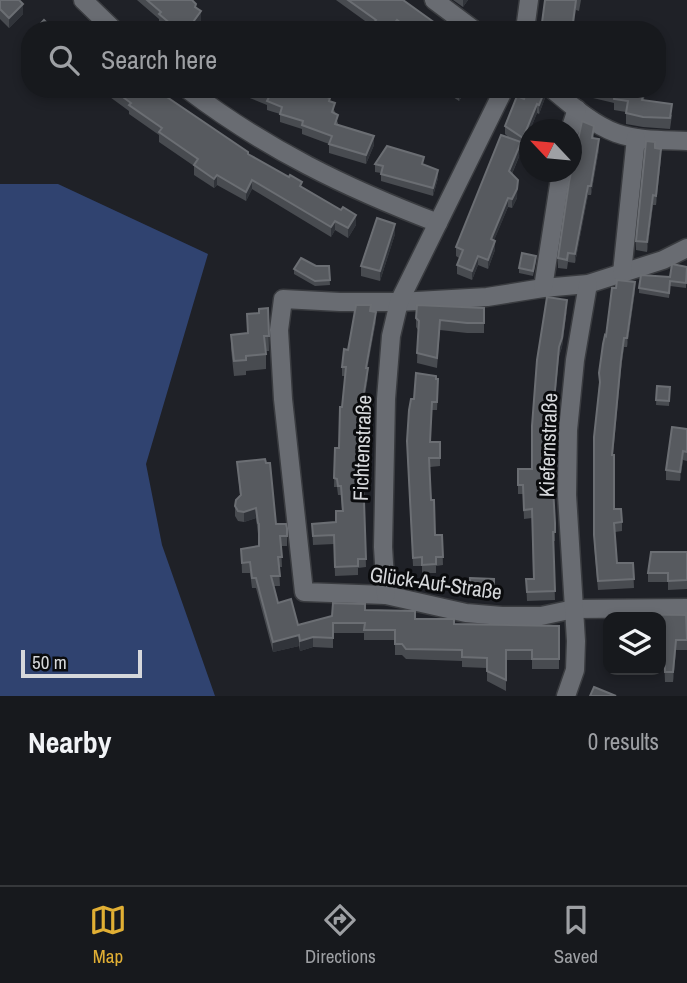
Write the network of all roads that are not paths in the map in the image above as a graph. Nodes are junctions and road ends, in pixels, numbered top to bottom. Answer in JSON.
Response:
{"nodes":[{"id":1,"x":435,"y":0,"type":"edge"},
{"id":2,"x":529,"y":0,"type":"edge"},
{"id":3,"x":85,"y":1,"type":"edge"},
{"id":4,"x":105,"y":21,"type":"edge"},
{"id":5,"x":462,"y":21,"type":"edge"},
{"id":6,"x":526,"y":21,"type":"edge"},
{"id":7,"x":199,"y":98,"type":"edge"},
{"id":8,"x":500,"y":98,"type":"edge"},
{"id":9,"x":563,"y":98,"type":"edge"},
{"id":10,"x":577,"y":110,"type":"junction"},
{"id":11,"x":574,"y":119,"type":"edge"},
{"id":12,"x":636,"y":138,"type":"junction"},
{"id":13,"x":687,"y":141,"type":"edge"},
{"id":14,"x":559,"y":182,"type":"edge"},
{"id":15,"x":438,"y":223,"type":"junction"},
{"id":16,"x":687,"y":248,"type":"edge"},
{"id":17,"x":622,"y":273,"type":"junction"},
{"id":18,"x":588,"y":284,"type":"junction"},
{"id":19,"x":543,"y":288,"type":"junction"},
{"id":20,"x":399,"y":302,"type":"junction"},
{"id":21,"x":386,"y":595,"type":"junction"},
{"id":22,"x":687,"y":608,"type":"edge"},
{"id":23,"x":574,"y":609,"type":"junction"},
{"id":24,"x":566,"y":696,"type":"edge"}],
"edges":[{"from":1,"to":5,"type":"street"},
{"from":2,"to":6,"type":"street"},
{"from":3,"to":4,"type":"street"},
{"from":7,"to":15,"type":"street"},
{"from":8,"to":15,"type":"street","name":"Fichtenstraße"},
{"from":9,"to":10,"type":"street"},
{"from":10,"to":11,"type":"street"},
{"from":10,"to":12,"type":"street"},
{"from":12,"to":13,"type":"street"},
{"from":12,"to":17,"type":"street"},
{"from":14,"to":19,"type":"street"},
{"from":15,"to":20,"type":"street","name":"Fichtenstraße"},
{"from":16,"to":17,"type":"street"},
{"from":17,"to":18,"type":"street"},
{"from":18,"to":19,"type":"street"},
{"from":18,"to":23,"type":"street","name":"Kiefernstraße"},
{"from":19,"to":20,"type":"street"},
{"from":20,"to":21,"type":"street","name":"Fichtenstraße"},
{"from":20,"to":21,"type":"street","name":"Glück-Auf-Straße"},
{"from":21,"to":23,"type":"street","name":"Glück-Auf-Straße"},
{"from":22,"to":23,"type":"street","name":"Glück-Auf-Straße"},
{"from":23,"to":24,"type":"street","name":"Kiefernstraße"}]}
